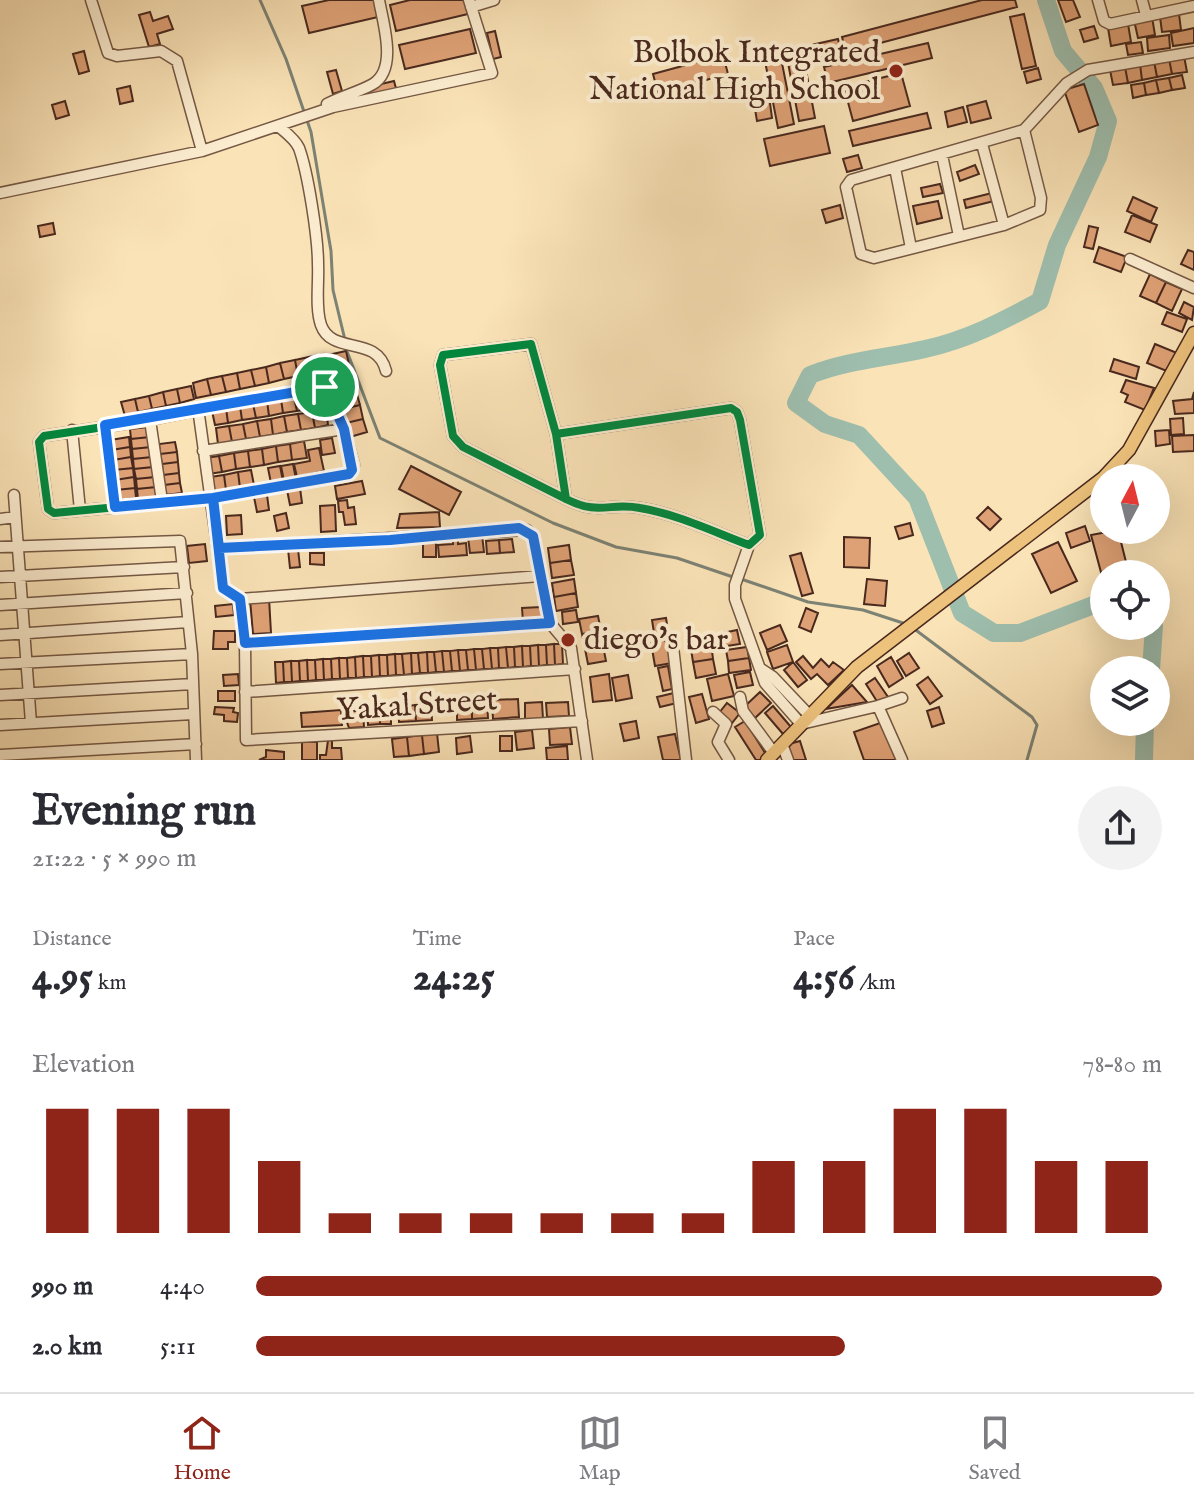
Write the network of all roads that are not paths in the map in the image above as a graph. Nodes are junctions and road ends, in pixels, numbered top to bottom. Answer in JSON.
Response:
{"nodes":[{"id":1,"x":91,"y":0,"type":"edge"},
{"id":2,"x":379,"y":0,"type":"edge"},
{"id":3,"x":494,"y":0,"type":"edge"},
{"id":4,"x":1098,"y":0,"type":"edge"},
{"id":5,"x":1142,"y":0,"type":"edge"},
{"id":6,"x":470,"y":3,"type":"edge"},
{"id":7,"x":1187,"y":4,"type":"edge"},
{"id":8,"x":1146,"y":15,"type":"junction"},
{"id":9,"x":1194,"y":52,"type":"edge"},
{"id":10,"x":296,"y":119,"type":"junction"},
{"id":11,"x":278,"y":126,"type":"junction"},
{"id":12,"x":1024,"y":130,"type":"junction"},
{"id":13,"x":982,"y":144,"type":"junction"},
{"id":14,"x":202,"y":151,"type":"junction"},
{"id":15,"x":942,"y":155,"type":"junction"},
{"id":16,"x":895,"y":168,"type":"junction"},
{"id":17,"x":0,"y":193,"type":"edge"},
{"id":18,"x":1004,"y":225,"type":"junction"},
{"id":19,"x":959,"y":236,"type":"junction"},
{"id":20,"x":911,"y":248,"type":"junction"},
{"id":21,"x":1130,"y":259,"type":"dead end"},
{"id":22,"x":1194,"y":288,"type":"edge"},
{"id":23,"x":1194,"y":333,"type":"edge"},
{"id":24,"x":386,"y":371,"type":"dead end"},
{"id":25,"x":198,"y":408,"type":"junction"},
{"id":26,"x":150,"y":420,"type":"junction"},
{"id":27,"x":105,"y":425,"type":"junction"},
{"id":28,"x":344,"y":429,"type":"junction"},
{"id":29,"x":72,"y":430,"type":"junction"},
{"id":30,"x":556,"y":434,"type":"junction"},
{"id":31,"x":203,"y":451,"type":"junction"},
{"id":32,"x":14,"y":495,"type":"dead end"},
{"id":33,"x":213,"y":498,"type":"junction"},
{"id":34,"x":566,"y":499,"type":"junction"},
{"id":35,"x":162,"y":501,"type":"junction"},
{"id":36,"x":115,"y":507,"type":"junction"},
{"id":37,"x":80,"y":510,"type":"junction"},
{"id":38,"x":15,"y":517,"type":"junction"},
{"id":39,"x":0,"y":519,"type":"edge"},
{"id":40,"x":749,"y":545,"type":"junction"},
{"id":41,"x":18,"y":546,"type":"junction"},
{"id":42,"x":0,"y":547,"type":"edge"},
{"id":43,"x":219,"y":548,"type":"junction"},
{"id":44,"x":184,"y":567,"type":"junction"},
{"id":45,"x":21,"y":576,"type":"junction"},
{"id":46,"x":540,"y":576,"type":"junction"},
{"id":47,"x":0,"y":577,"type":"edge"},
{"id":48,"x":187,"y":593,"type":"junction"},
{"id":49,"x":240,"y":599,"type":"junction"},
{"id":50,"x":23,"y":604,"type":"junction"},
{"id":51,"x":0,"y":605,"type":"edge"},
{"id":52,"x":188,"y":622,"type":"junction"},
{"id":53,"x":550,"y":623,"type":"junction"},
{"id":54,"x":25,"y":634,"type":"junction"},
{"id":55,"x":0,"y":635,"type":"edge"},
{"id":56,"x":672,"y":638,"type":"dead end"},
{"id":57,"x":245,"y":643,"type":"junction"},
{"id":58,"x":192,"y":654,"type":"junction"},
{"id":59,"x":26,"y":663,"type":"junction"},
{"id":60,"x":0,"y":664,"type":"edge"},
{"id":61,"x":575,"y":669,"type":"junction"},
{"id":62,"x":193,"y":684,"type":"junction"},
{"id":63,"x":245,"y":692,"type":"junction"},
{"id":64,"x":28,"y":694,"type":"junction"},
{"id":65,"x":0,"y":695,"type":"edge"},
{"id":66,"x":740,"y":697,"type":"dead end"},
{"id":67,"x":902,"y":698,"type":"dead end"},
{"id":68,"x":878,"y":706,"type":"junction"},
{"id":69,"x":713,"y":712,"type":"dead end"},
{"id":70,"x":193,"y":714,"type":"junction"},
{"id":71,"x":805,"y":719,"type":"junction"},
{"id":72,"x":582,"y":721,"type":"junction"},
{"id":73,"x":31,"y":723,"type":"junction"},
{"id":74,"x":0,"y":725,"type":"edge"},
{"id":75,"x":196,"y":744,"type":"junction"},
{"id":76,"x":775,"y":752,"type":"edge"},
{"id":77,"x":0,"y":755,"type":"edge"},
{"id":78,"x":196,"y":760,"type":"edge"},
{"id":79,"x":587,"y":760,"type":"edge"},
{"id":80,"x":686,"y":760,"type":"edge"},
{"id":81,"x":729,"y":760,"type":"edge"},
{"id":82,"x":788,"y":760,"type":"edge"},
{"id":83,"x":902,"y":760,"type":"edge"}],
"edges":[{"from":1,"to":14,"type":"street"},
{"from":2,"to":10,"type":"street"},
{"from":3,"to":6,"type":"street"},
{"from":4,"to":8,"type":"street"},
{"from":5,"to":8,"type":"street"},
{"from":6,"to":10,"type":"street"},
{"from":7,"to":8,"type":"street"},
{"from":9,"to":12,"type":"street"},
{"from":10,"to":11,"type":"street"},
{"from":11,"to":14,"type":"street"},
{"from":11,"to":24,"type":"street"},
{"from":12,"to":13,"type":"street"},
{"from":12,"to":18,"type":"street"},
{"from":13,"to":15,"type":"street"},
{"from":13,"to":18,"type":"street"},
{"from":14,"to":17,"type":"street"},
{"from":15,"to":16,"type":"street"},
{"from":15,"to":19,"type":"street"},
{"from":16,"to":20,"type":"street"},
{"from":16,"to":20,"type":"street"},
{"from":18,"to":19,"type":"street"},
{"from":19,"to":20,"type":"street"},
{"from":21,"to":22,"type":"street"},
{"from":23,"to":71,"type":"main road"},
{"from":25,"to":26,"type":"street"},
{"from":25,"to":28,"type":"street"},
{"from":25,"to":31,"type":"street"},
{"from":26,"to":27,"type":"street"},
{"from":26,"to":35,"type":"street"},
{"from":27,"to":29,"type":"street"},
{"from":27,"to":36,"type":"street"},
{"from":28,"to":31,"type":"street"},
{"from":28,"to":33,"type":"street"},
{"from":29,"to":37,"type":"street"},
{"from":29,"to":37,"type":"street"},
{"from":30,"to":34,"type":"street"},
{"from":30,"to":34,"type":"street"},
{"from":30,"to":40,"type":"street"},
{"from":31,"to":33,"type":"street"},
{"from":32,"to":38,"type":"street"},
{"from":33,"to":35,"type":"street"},
{"from":33,"to":43,"type":"street"},
{"from":34,"to":40,"type":"street"},
{"from":35,"to":36,"type":"street"},
{"from":36,"to":37,"type":"street"},
{"from":38,"to":39,"type":"street"},
{"from":38,"to":41,"type":"street"},
{"from":40,"to":71,"type":"street"},
{"from":41,"to":42,"type":"street"},
{"from":41,"to":44,"type":"street"},
{"from":41,"to":45,"type":"street"},
{"from":43,"to":46,"type":"street"},
{"from":43,"to":49,"type":"street"},
{"from":44,"to":45,"type":"street"},
{"from":44,"to":48,"type":"street"},
{"from":45,"to":47,"type":"street"},
{"from":45,"to":50,"type":"street"},
{"from":46,"to":49,"type":"street"},
{"from":46,"to":53,"type":"street"},
{"from":48,"to":50,"type":"street"},
{"from":48,"to":52,"type":"street"},
{"from":49,"to":57,"type":"street"},
{"from":50,"to":51,"type":"street"},
{"from":50,"to":54,"type":"street"},
{"from":52,"to":54,"type":"street"},
{"from":52,"to":58,"type":"street"},
{"from":53,"to":57,"type":"street"},
{"from":53,"to":61,"type":"street"},
{"from":54,"to":55,"type":"street"},
{"from":54,"to":59,"type":"street"},
{"from":56,"to":80,"type":"street"},
{"from":57,"to":63,"type":"street"},
{"from":58,"to":59,"type":"street"},
{"from":58,"to":62,"type":"street"},
{"from":59,"to":60,"type":"street"},
{"from":59,"to":64,"type":"street"},
{"from":61,"to":63,"type":"street"},
{"from":61,"to":72,"type":"street"},
{"from":62,"to":64,"type":"street"},
{"from":62,"to":70,"type":"street"},
{"from":63,"to":72,"type":"street","name":"Yakal Street"},
{"from":64,"to":65,"type":"street"},
{"from":64,"to":73,"type":"street"},
{"from":66,"to":76,"type":"street"},
{"from":67,"to":68,"type":"street"},
{"from":68,"to":71,"type":"street"},
{"from":68,"to":83,"type":"street"},
{"from":69,"to":81,"type":"street"},
{"from":70,"to":73,"type":"street"},
{"from":70,"to":75,"type":"street"},
{"from":71,"to":76,"type":"main road"},
{"from":72,"to":79,"type":"street"},
{"from":73,"to":74,"type":"street"},
{"from":75,"to":77,"type":"street"},
{"from":75,"to":78,"type":"street"},
{"from":76,"to":82,"type":"street"}]}
